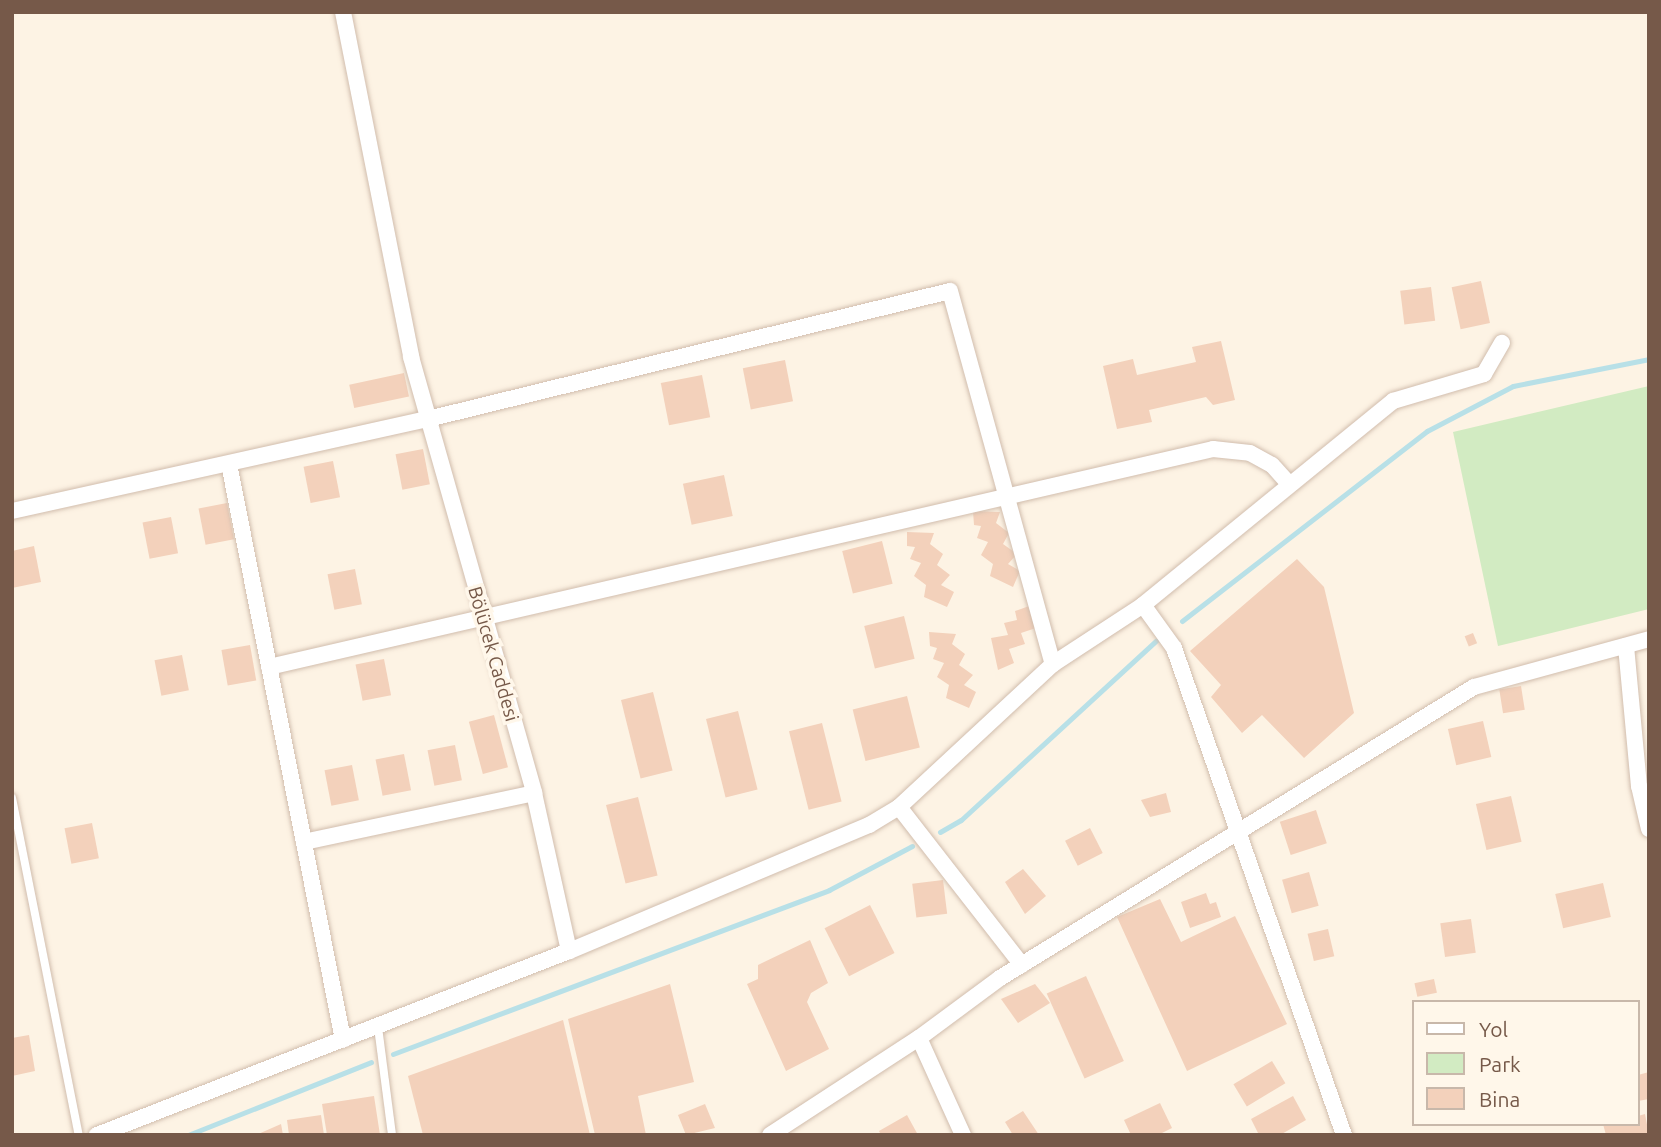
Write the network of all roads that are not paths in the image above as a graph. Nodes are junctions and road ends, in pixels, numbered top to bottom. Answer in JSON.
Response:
{"nodes":[{"id":1,"x":343,"y":12,"type":"edge"},
{"id":2,"x":1502,"y":343,"type":"dead end"},
{"id":3,"x":428,"y":419,"type":"junction"},
{"id":4,"x":229,"y":464,"type":"junction"},
{"id":5,"x":1288,"y":482,"type":"junction"},
{"id":6,"x":1005,"y":495,"type":"junction"},
{"id":7,"x":12,"y":512,"type":"edge"},
{"id":8,"x":1143,"y":606,"type":"junction"},
{"id":9,"x":481,"y":615,"type":"junction"},
{"id":10,"x":1649,"y":639,"type":"edge"},
{"id":11,"x":1626,"y":646,"type":"junction"},
{"id":12,"x":1053,"y":664,"type":"junction"},
{"id":13,"x":269,"y":667,"type":"junction"},
{"id":14,"x":534,"y":793,"type":"junction"},
{"id":15,"x":12,"y":798,"type":"edge"},
{"id":16,"x":899,"y":807,"type":"junction"},
{"id":17,"x":1649,"y":829,"type":"edge"},
{"id":18,"x":1239,"y":833,"type":"junction"},
{"id":19,"x":304,"y":842,"type":"junction"},
{"id":20,"x":569,"y":951,"type":"junction"},
{"id":21,"x":1022,"y":965,"type":"junction"},
{"id":22,"x":378,"y":1033,"type":"junction"},
{"id":23,"x":919,"y":1038,"type":"junction"},
{"id":24,"x":343,"y":1040,"type":"junction"},
{"id":25,"x":79,"y":1135,"type":"edge"},
{"id":26,"x":97,"y":1135,"type":"edge"},
{"id":27,"x":392,"y":1135,"type":"edge"},
{"id":28,"x":770,"y":1135,"type":"edge"},
{"id":29,"x":963,"y":1135,"type":"edge"},
{"id":30,"x":1344,"y":1135,"type":"edge"}],
"edges":[{"from":1,"to":3,"type":"street","name":"Bölücek Caddesi"},
{"from":2,"to":5,"type":"street"},
{"from":3,"to":4,"type":"street"},
{"from":3,"to":6,"type":"street"},
{"from":3,"to":9,"type":"street","name":"Bölücek Caddesi"},
{"from":4,"to":7,"type":"street"},
{"from":4,"to":13,"type":"street"},
{"from":5,"to":6,"type":"street"},
{"from":5,"to":8,"type":"street"},
{"from":6,"to":9,"type":"street"},
{"from":6,"to":12,"type":"street"},
{"from":8,"to":12,"type":"street"},
{"from":8,"to":18,"type":"street"},
{"from":9,"to":13,"type":"street"},
{"from":9,"to":14,"type":"street","name":"Bölücek Caddesi"},
{"from":10,"to":11,"type":"street"},
{"from":11,"to":17,"type":"street"},
{"from":11,"to":18,"type":"street"},
{"from":12,"to":16,"type":"street"},
{"from":13,"to":19,"type":"street"},
{"from":14,"to":19,"type":"street"},
{"from":14,"to":20,"type":"street","name":"Bölücek Caddesi"},
{"from":15,"to":25,"type":"lane"},
{"from":16,"to":20,"type":"street"},
{"from":16,"to":21,"type":"street"},
{"from":18,"to":21,"type":"street"},
{"from":18,"to":30,"type":"street"},
{"from":19,"to":24,"type":"street"},
{"from":20,"to":22,"type":"street"},
{"from":21,"to":23,"type":"street"},
{"from":22,"to":24,"type":"street"},
{"from":22,"to":27,"type":"lane"},
{"from":23,"to":28,"type":"street"},
{"from":23,"to":29,"type":"street"},
{"from":24,"to":26,"type":"street"}]}
